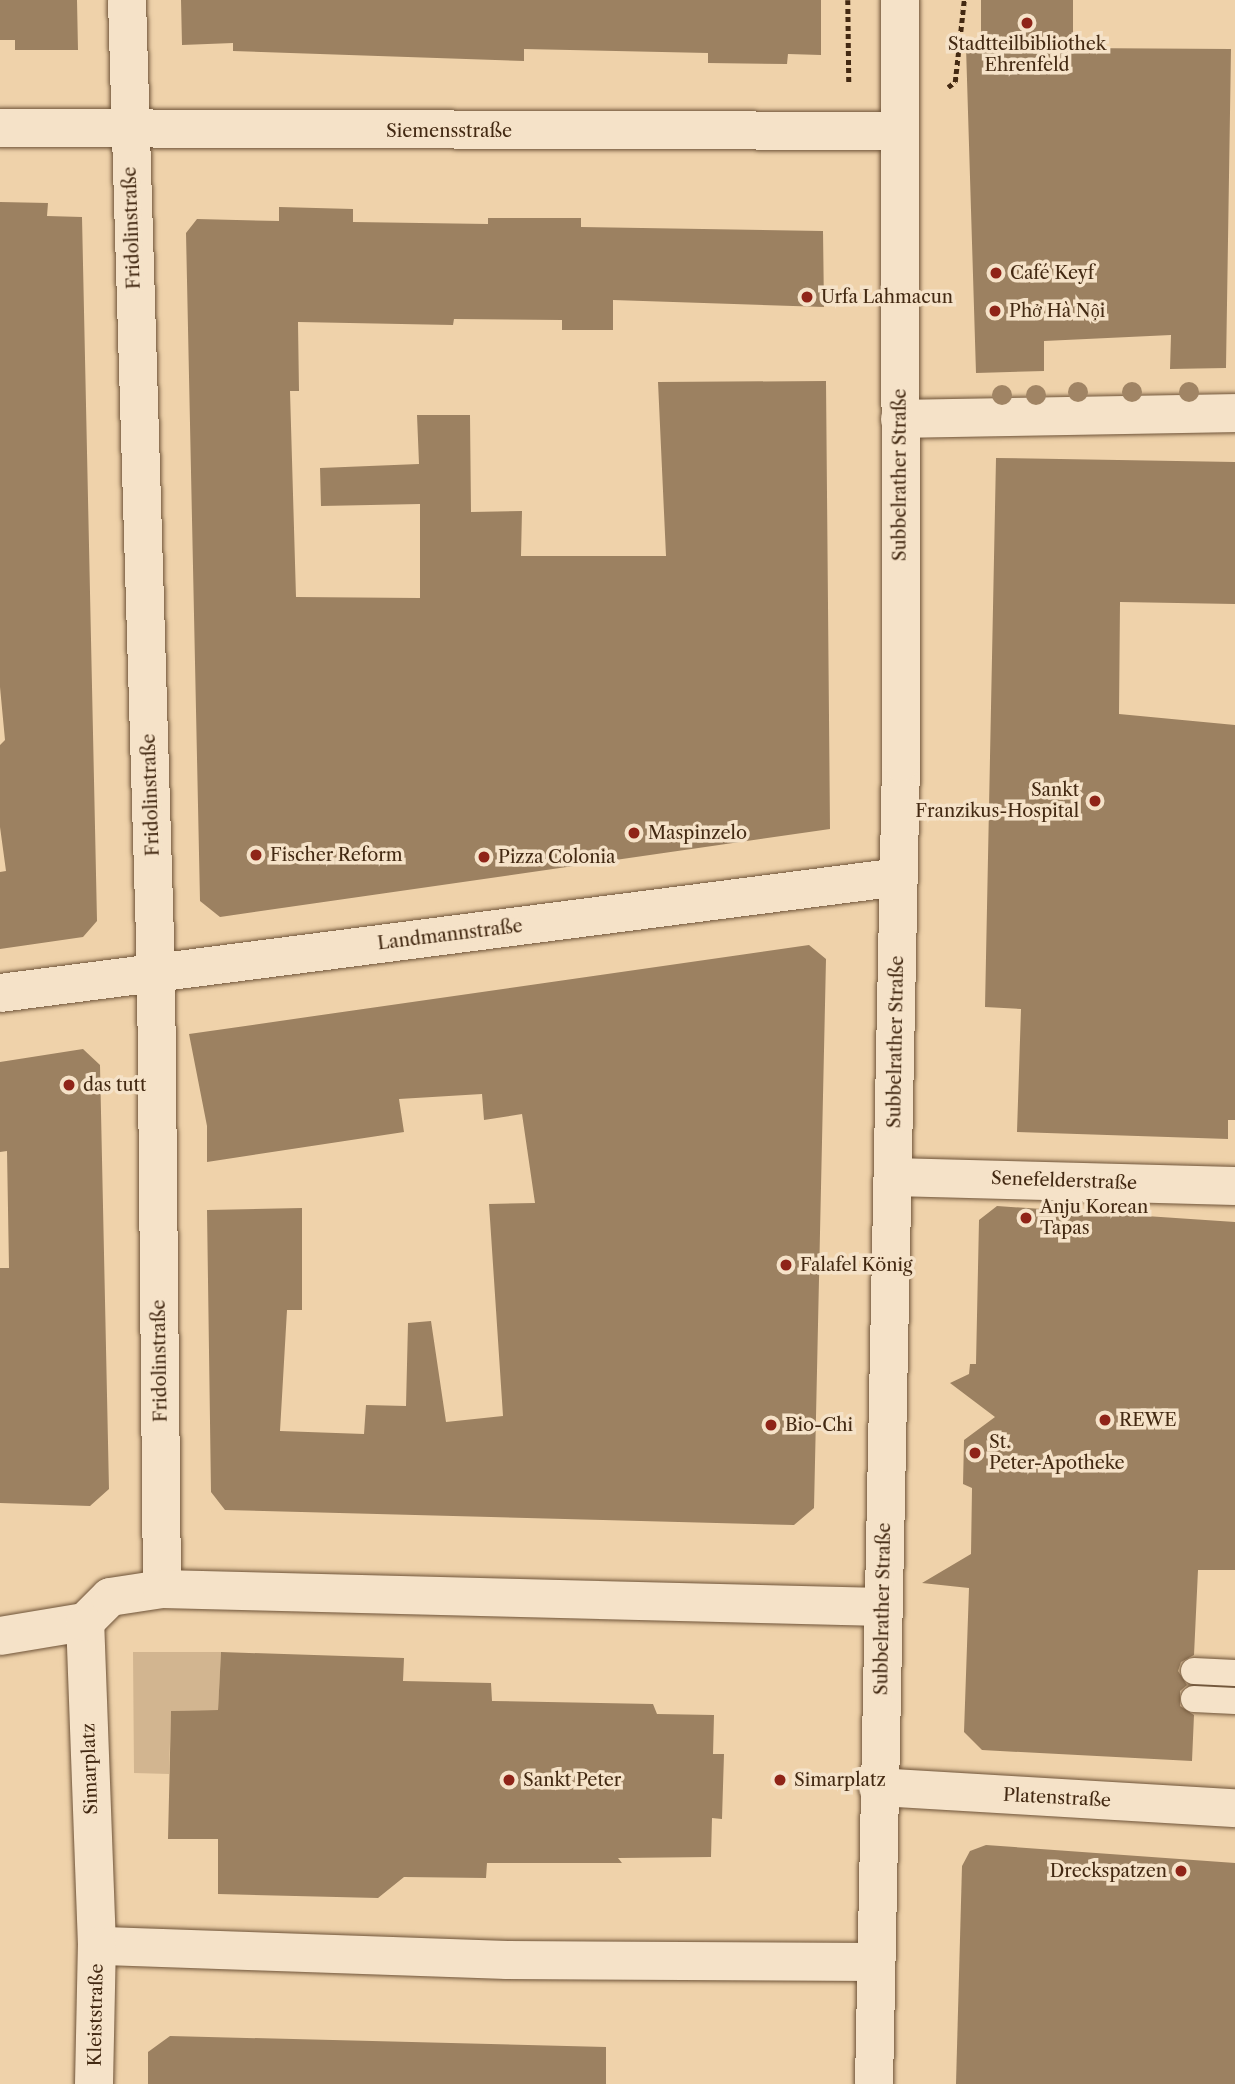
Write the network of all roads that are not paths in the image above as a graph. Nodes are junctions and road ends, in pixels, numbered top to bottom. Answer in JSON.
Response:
{"nodes":[{"id":1,"x":127,"y":0,"type":"edge"},
{"id":2,"x":900,"y":0,"type":"edge"},
{"id":3,"x":0,"y":128,"type":"edge"},
{"id":4,"x":129,"y":130,"type":"junction"},
{"id":5,"x":897,"y":131,"type":"junction"},
{"id":6,"x":1235,"y":413,"type":"edge"},
{"id":7,"x":900,"y":419,"type":"junction"},
{"id":8,"x":899,"y":877,"type":"junction"},
{"id":9,"x":156,"y":974,"type":"junction"},
{"id":10,"x":0,"y":993,"type":"edge"},
{"id":11,"x":893,"y":1177,"type":"junction"},
{"id":12,"x":1235,"y":1186,"type":"edge"},
{"id":13,"x":162,"y":1589,"type":"junction"},
{"id":14,"x":883,"y":1607,"type":"junction"},
{"id":15,"x":85,"y":1622,"type":"junction"},
{"id":16,"x":0,"y":1636,"type":"edge"},
{"id":17,"x":1194,"y":1671,"type":"dead end"},
{"id":18,"x":1235,"y":1673,"type":"edge"},
{"id":19,"x":1194,"y":1699,"type":"dead end"},
{"id":20,"x":1235,"y":1701,"type":"edge"},
{"id":21,"x":878,"y":1787,"type":"junction"},
{"id":22,"x":1235,"y":1808,"type":"edge"},
{"id":23,"x":97,"y":1947,"type":"junction"},
{"id":24,"x":876,"y":1962,"type":"junction"},
{"id":25,"x":94,"y":2084,"type":"edge"},
{"id":26,"x":874,"y":2084,"type":"edge"}],
"edges":[{"from":1,"to":4,"type":"street","name":"Fridolinstraße"},
{"from":2,"to":5,"type":"street","name":"Subbelrather Straße"},
{"from":3,"to":4,"type":"street","name":"Siemensstraße"},
{"from":4,"to":5,"type":"street","name":"Siemensstraße"},
{"from":4,"to":9,"type":"street","name":"Fridolinstraße"},
{"from":5,"to":7,"type":"street","name":"Subbelrather Straße"},
{"from":6,"to":7,"type":"street"},
{"from":7,"to":8,"type":"street","name":"Subbelrather Straße"},
{"from":8,"to":9,"type":"street","name":"Landmannstraße"},
{"from":8,"to":11,"type":"street","name":"Subbelrather Straße"},
{"from":9,"to":10,"type":"street","name":"Landmannstraße"},
{"from":9,"to":13,"type":"street","name":"Fridolinstraße"},
{"from":11,"to":12,"type":"street","name":"Senefelderstraße"},
{"from":11,"to":14,"type":"street","name":"Subbelrather Straße"},
{"from":13,"to":14,"type":"street"},
{"from":13,"to":15,"type":"street"},
{"from":14,"to":21,"type":"street","name":"Subbelrather Straße"},
{"from":15,"to":16,"type":"street"},
{"from":15,"to":23,"type":"street","name":"Simarplatz"},
{"from":17,"to":18,"type":"lane"},
{"from":19,"to":20,"type":"lane"},
{"from":21,"to":22,"type":"street","name":"Platenstraße"},
{"from":21,"to":24,"type":"street","name":"Subbelrather Straße"},
{"from":23,"to":24,"type":"street"},
{"from":23,"to":25,"type":"street","name":"Kleiststraße"},
{"from":24,"to":26,"type":"street","name":"Subbelrather Straße"}]}
